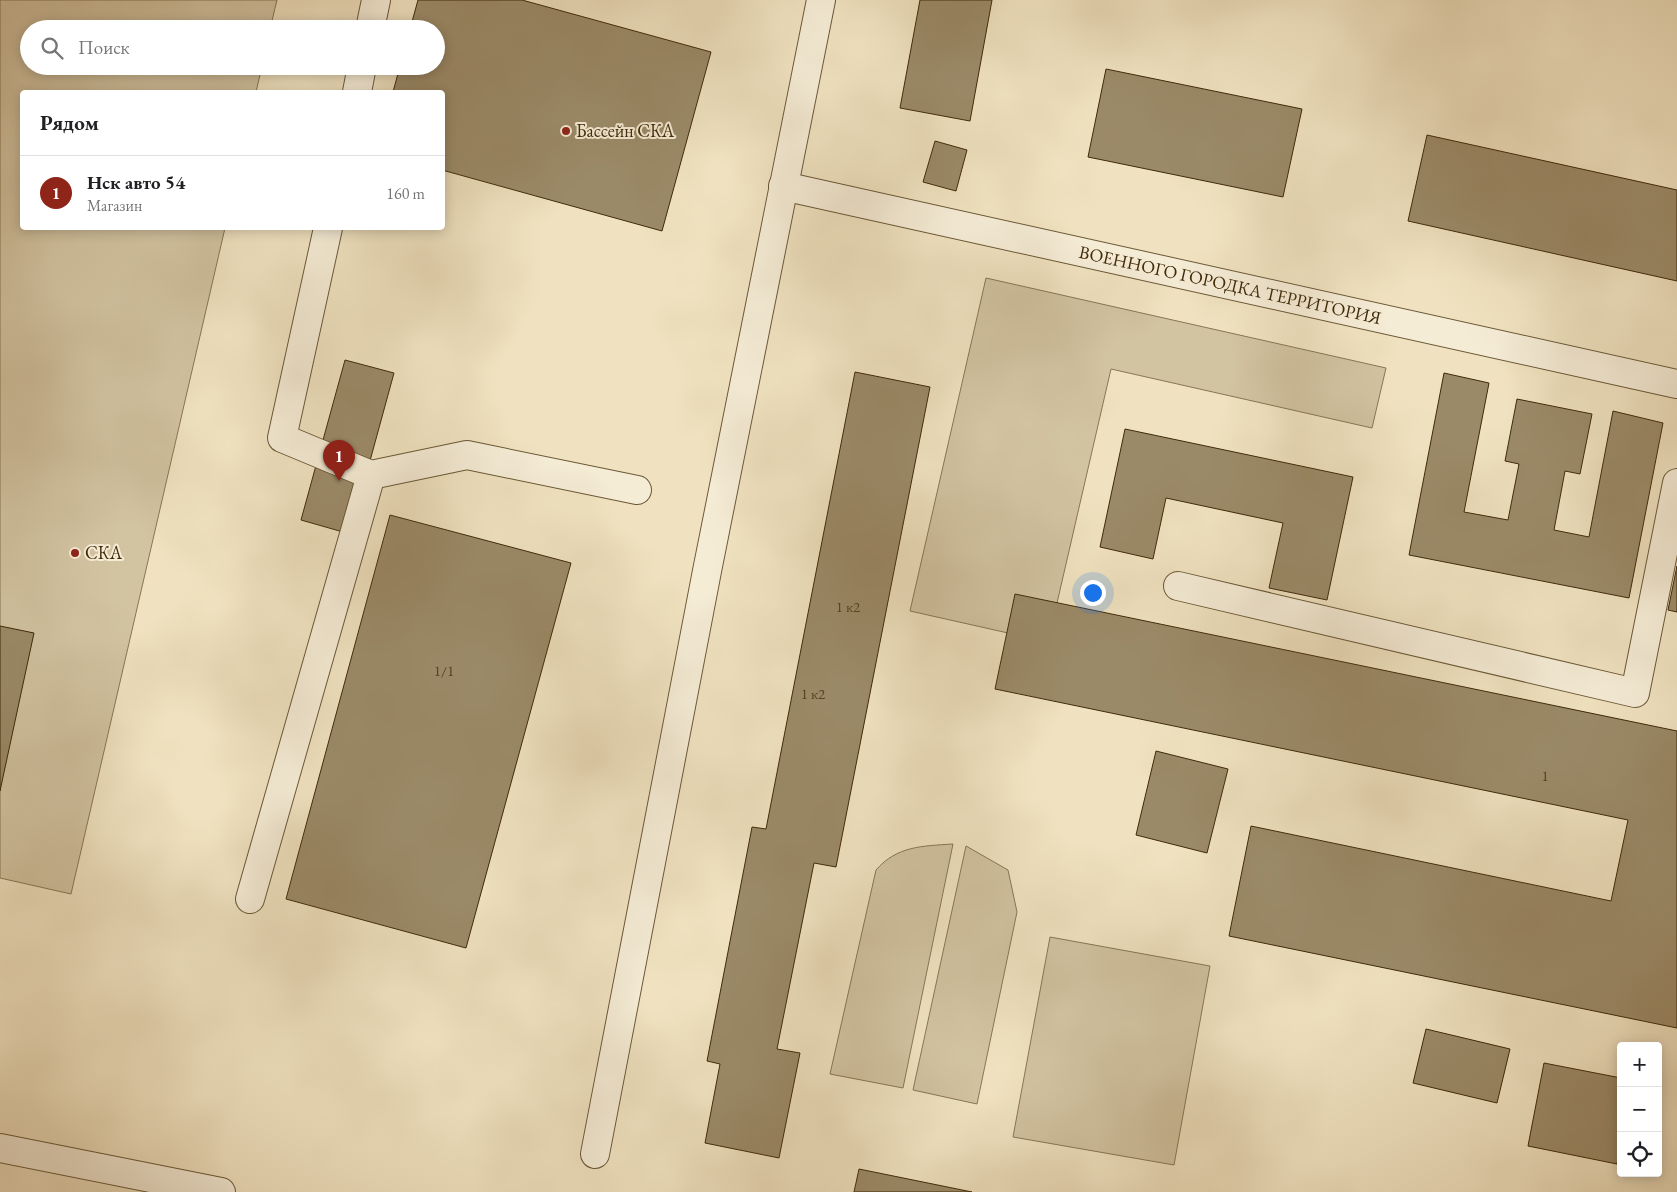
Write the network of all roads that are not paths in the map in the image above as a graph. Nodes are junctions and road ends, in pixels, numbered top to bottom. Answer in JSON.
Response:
{"nodes":[{"id":1,"x":376,"y":0,"type":"edge"},
{"id":2,"x":820,"y":0,"type":"edge"},
{"id":3,"x":372,"y":20,"type":"edge"},
{"id":4,"x":360,"y":75,"type":"edge"},
{"id":5,"x":357,"y":90,"type":"edge"},
{"id":6,"x":784,"y":186,"type":"junction"},
{"id":7,"x":328,"y":230,"type":"edge"},
{"id":8,"x":1677,"y":384,"type":"edge"},
{"id":9,"x":371,"y":474,"type":"junction"},
{"id":10,"x":1677,"y":483,"type":"edge"},
{"id":11,"x":637,"y":490,"type":"dead end"},
{"id":12,"x":1178,"y":586,"type":"dead end"},
{"id":13,"x":250,"y":899,"type":"dead end"},
{"id":14,"x":0,"y":1148,"type":"edge"},
{"id":15,"x":595,"y":1154,"type":"dead end"},
{"id":16,"x":221,"y":1192,"type":"edge"}],
"edges":[{"from":1,"to":3,"type":"street"},
{"from":2,"to":6,"type":"street"},
{"from":4,"to":5,"type":"street"},
{"from":6,"to":8,"type":"street","name":"ВОЕННОГО ГОРОДКА ТЕРРИТОРИЯ"},
{"from":6,"to":15,"type":"street"},
{"from":7,"to":9,"type":"street"},
{"from":9,"to":11,"type":"street"},
{"from":9,"to":13,"type":"street"},
{"from":10,"to":12,"type":"street"},
{"from":14,"to":16,"type":"street"}]}
